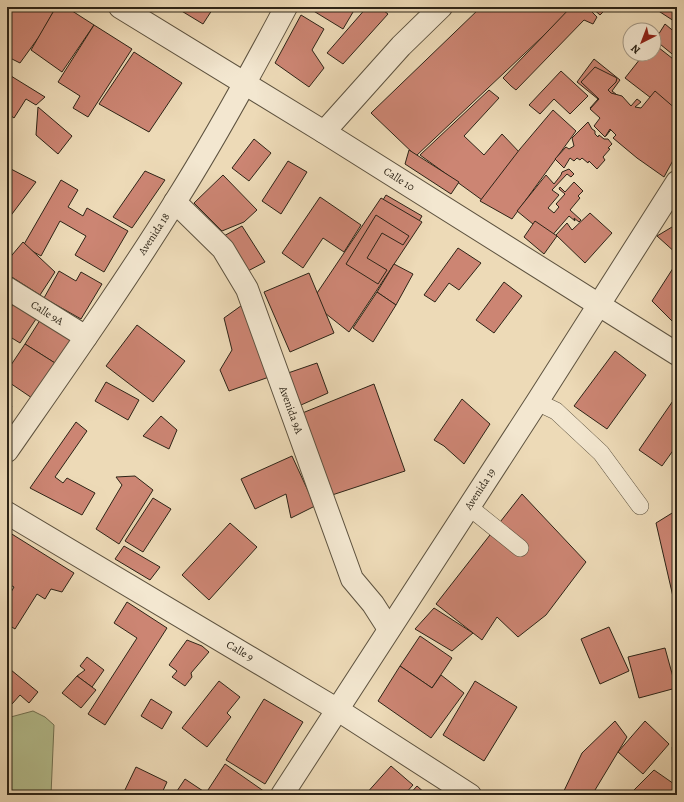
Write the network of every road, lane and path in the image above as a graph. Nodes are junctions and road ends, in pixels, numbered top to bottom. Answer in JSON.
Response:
{"nodes":[{"id":1,"x":120,"y":7,"type":"edge"},
{"id":2,"x":286,"y":7,"type":"edge"},
{"id":3,"x":441,"y":7,"type":"edge"},
{"id":4,"x":245,"y":83,"type":"junction"},
{"id":5,"x":324,"y":132,"type":"junction"},
{"id":6,"x":677,"y":182,"type":"edge"},
{"id":7,"x":175,"y":202,"type":"junction"},
{"id":8,"x":7,"y":288,"type":"edge"},
{"id":9,"x":600,"y":305,"type":"junction"},
{"id":10,"x":86,"y":337,"type":"junction"},
{"id":11,"x":677,"y":354,"type":"edge"},
{"id":12,"x":537,"y":402,"type":"junction"},
{"id":13,"x":7,"y":450,"type":"edge"},
{"id":14,"x":640,"y":506,"type":"dead end"},
{"id":15,"x":469,"y":507,"type":"junction"},
{"id":16,"x":7,"y":512,"type":"edge"},
{"id":17,"x":520,"y":548,"type":"dead end"},
{"id":18,"x":389,"y":629,"type":"junction"},
{"id":19,"x":338,"y":710,"type":"junction"},
{"id":20,"x":282,"y":795,"type":"edge"},
{"id":21,"x":470,"y":795,"type":"edge"}],
"edges":[{"from":1,"to":4,"type":"street","name":"Calle 10"},
{"from":2,"to":4,"type":"street","name":"Avenida 18"},
{"from":3,"to":5,"type":"street"},
{"from":4,"to":5,"type":"street","name":"Calle 10"},
{"from":4,"to":7,"type":"street","name":"Avenida 18"},
{"from":5,"to":9,"type":"street","name":"Calle 10"},
{"from":6,"to":9,"type":"street","name":"Avenida 19"},
{"from":7,"to":10,"type":"street","name":"Avenida 18"},
{"from":7,"to":18,"type":"street","name":"Avenida 9A"},
{"from":8,"to":10,"type":"street","name":"Calle 9A"},
{"from":9,"to":11,"type":"street","name":"Calle 10"},
{"from":9,"to":12,"type":"street","name":"Avenida 19"},
{"from":10,"to":13,"type":"street","name":"Avenida 18"},
{"from":12,"to":14,"type":"lane"},
{"from":12,"to":15,"type":"street","name":"Avenida 19"},
{"from":15,"to":17,"type":"lane"},
{"from":15,"to":18,"type":"street","name":"Avenida 19"},
{"from":16,"to":19,"type":"street","name":"Calle 9"},
{"from":18,"to":19,"type":"street","name":"Avenida 19"},
{"from":19,"to":20,"type":"street","name":"Avenida 19"},
{"from":19,"to":21,"type":"street","name":"Calle 9"}]}
